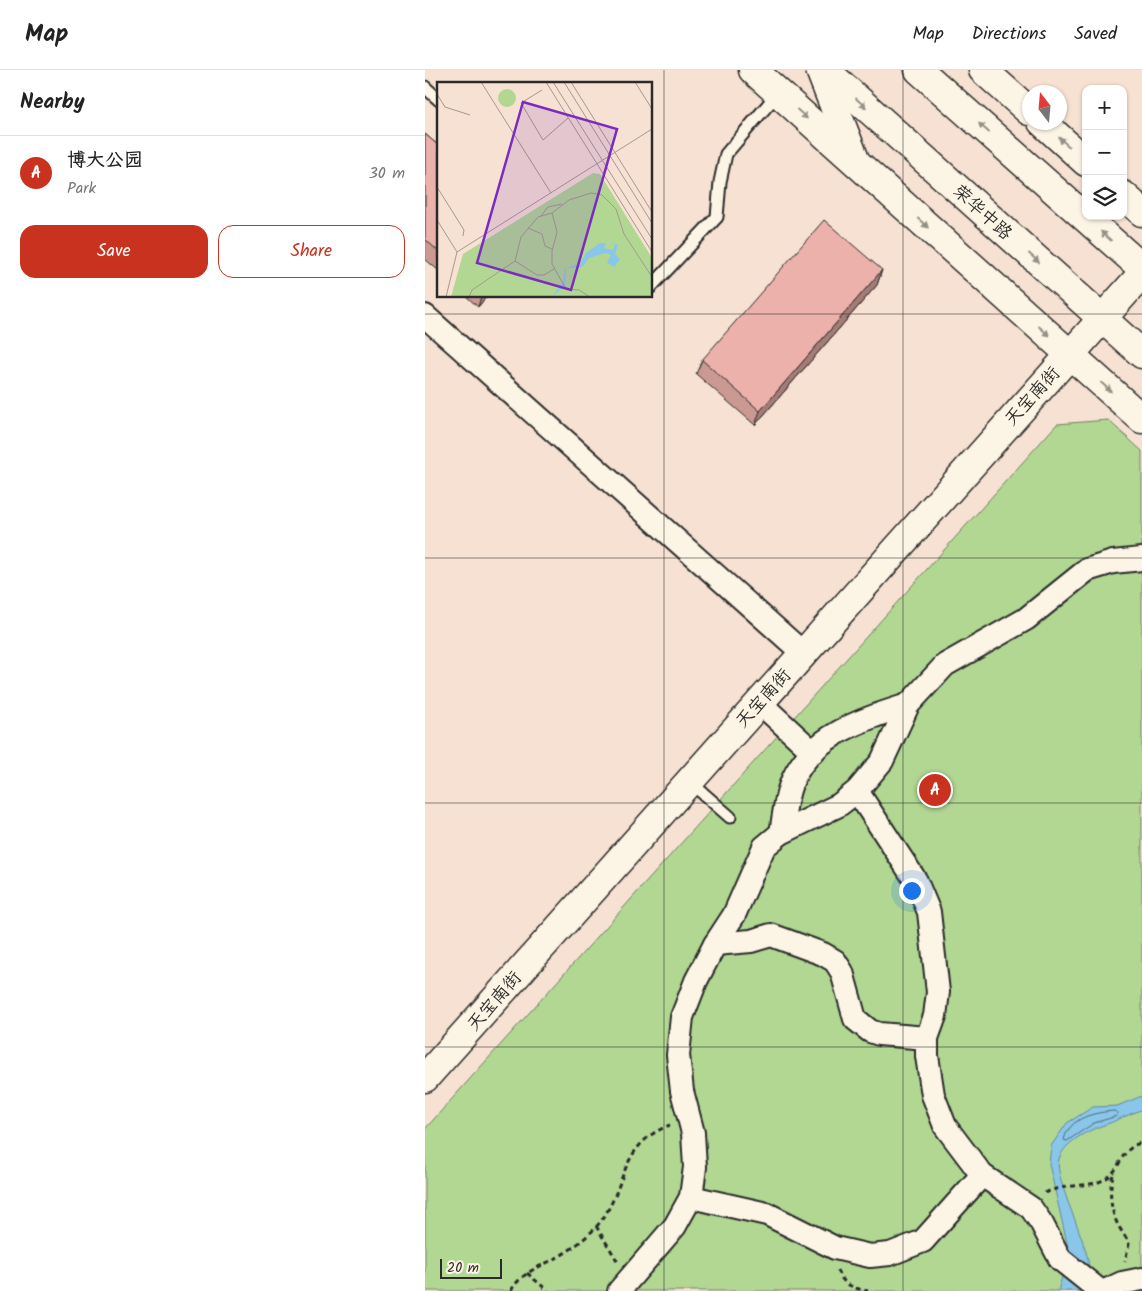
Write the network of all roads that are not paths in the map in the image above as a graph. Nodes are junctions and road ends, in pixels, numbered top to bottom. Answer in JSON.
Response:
{"nodes":[{"id":1,"x":753,"y":70,"type":"edge"},
{"id":2,"x":821,"y":70,"type":"edge"},
{"id":3,"x":825,"y":70,"type":"edge"},
{"id":4,"x":919,"y":70,"type":"edge"},
{"id":5,"x":983,"y":70,"type":"edge"},
{"id":6,"x":425,"y":87,"type":"edge"},
{"id":7,"x":778,"y":93,"type":"junction"},
{"id":8,"x":437,"y":98,"type":"edge"},
{"id":9,"x":1022,"y":105,"type":"edge"},
{"id":10,"x":1051,"y":130,"type":"edge"},
{"id":11,"x":1082,"y":158,"type":"edge"},
{"id":12,"x":856,"y":163,"type":"junction"},
{"id":13,"x":1127,"y":199,"type":"edge"},
{"id":14,"x":1142,"y":212,"type":"edge"},
{"id":15,"x":1142,"y":268,"type":"edge"},
{"id":16,"x":1142,"y":274,"type":"edge"},
{"id":17,"x":653,"y":285,"type":"edge"},
{"id":18,"x":425,"y":316,"type":"edge"},
{"id":19,"x":1101,"y":318,"type":"junction"},
{"id":20,"x":1069,"y":354,"type":"junction"},
{"id":21,"x":1142,"y":354,"type":"edge"},
{"id":22,"x":1142,"y":420,"type":"edge"},
{"id":23,"x":1142,"y":559,"type":"edge"},
{"id":24,"x":803,"y":654,"type":"junction"},
{"id":25,"x":760,"y":702,"type":"junction"},
{"id":26,"x":908,"y":705,"type":"junction"},
{"id":27,"x":813,"y":752,"type":"junction"},
{"id":28,"x":689,"y":782,"type":"junction"},
{"id":29,"x":857,"y":791,"type":"junction"},
{"id":30,"x":730,"y":817,"type":"dead end"},
{"id":31,"x":767,"y":840,"type":"junction"},
{"id":32,"x":715,"y":944,"type":"junction"},
{"id":33,"x":927,"y":1038,"type":"junction"},
{"id":34,"x":425,"y":1078,"type":"edge"},
{"id":35,"x":982,"y":1175,"type":"junction"},
{"id":36,"x":691,"y":1197,"type":"junction"},
{"id":37,"x":623,"y":1286,"type":"edge"},
{"id":38,"x":1100,"y":1291,"type":"edge"}],
"edges":[{"from":1,"to":7,"type":"street"},
{"from":2,"to":12,"type":"street"},
{"from":3,"to":19,"type":"street","name":"荣华中路","one_way":true},
{"from":15,"to":4,"type":"street","one_way":true},
{"from":5,"to":9,"type":"street"},
{"from":6,"to":8,"type":"lane"},
{"from":7,"to":12,"type":"street","one_way":true},
{"from":7,"to":17,"type":"lane"},
{"from":11,"to":10,"type":"street","one_way":true},
{"from":12,"to":20,"type":"street","one_way":true},
{"from":13,"to":14,"type":"street"},
{"from":16,"to":19,"type":"street","name":"天宝南街"},
{"from":18,"to":24,"type":"street"},
{"from":19,"to":20,"type":"street","name":"天宝南街"},
{"from":19,"to":21,"type":"street","name":"荣华中路"},
{"from":20,"to":22,"type":"street","one_way":true},
{"from":20,"to":24,"type":"street","name":"天宝南街"},
{"from":23,"to":26,"type":"street"},
{"from":24,"to":25,"type":"street","name":"天宝南街"},
{"from":25,"to":27,"type":"street"},
{"from":25,"to":28,"type":"street","name":"天宝南街"},
{"from":26,"to":27,"type":"street"},
{"from":26,"to":29,"type":"street"},
{"from":27,"to":31,"type":"street"},
{"from":28,"to":30,"type":"lane"},
{"from":28,"to":34,"type":"street","name":"天宝南街"},
{"from":29,"to":31,"type":"street"},
{"from":29,"to":33,"type":"street"},
{"from":31,"to":32,"type":"street"},
{"from":32,"to":33,"type":"street"},
{"from":32,"to":36,"type":"street"},
{"from":33,"to":35,"type":"street"},
{"from":35,"to":36,"type":"street"},
{"from":35,"to":38,"type":"street"},
{"from":36,"to":37,"type":"street"}]}
